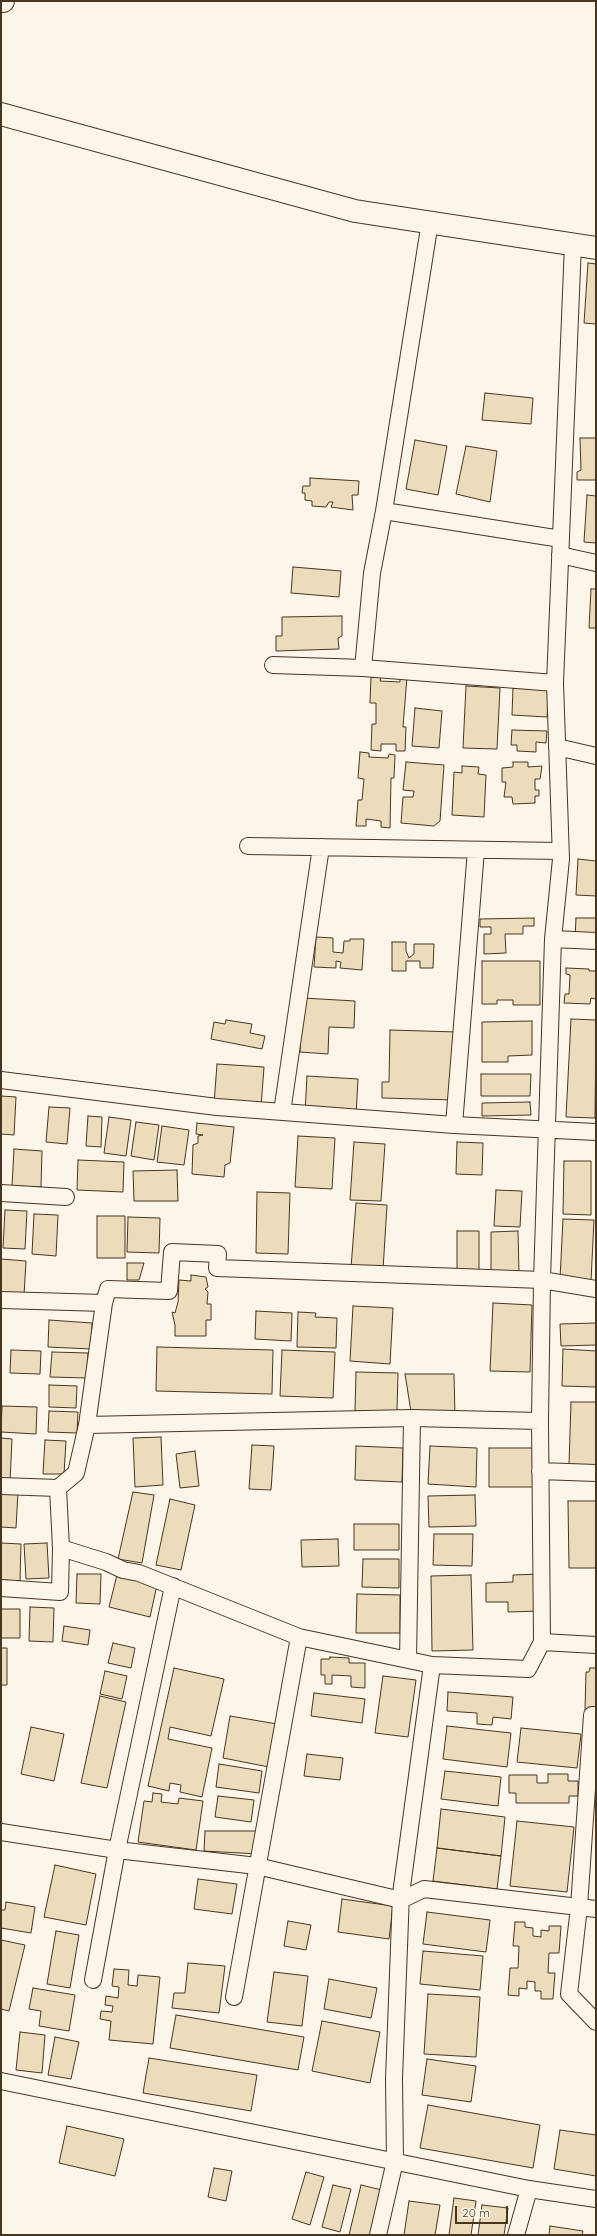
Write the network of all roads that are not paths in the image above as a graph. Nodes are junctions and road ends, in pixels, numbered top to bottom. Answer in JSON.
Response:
{"nodes":[{"id":1,"x":1,"y":114,"type":"edge"},
{"id":2,"x":430,"y":222,"type":"junction"},
{"id":3,"x":573,"y":244,"type":"junction"},
{"id":4,"x":596,"y":248,"type":"edge"},
{"id":5,"x":384,"y":511,"type":"junction"},
{"id":6,"x":560,"y":547,"type":"junction"},
{"id":7,"x":596,"y":563,"type":"edge"},
{"id":8,"x":273,"y":665,"type":"dead end"},
{"id":9,"x":363,"y":668,"type":"junction"},
{"id":10,"x":556,"y":683,"type":"junction"},
{"id":11,"x":557,"y":746,"type":"junction"},
{"id":12,"x":596,"y":756,"type":"edge"},
{"id":13,"x":248,"y":846,"type":"dead end"},
{"id":14,"x":321,"y":847,"type":"junction"},
{"id":15,"x":476,"y":850,"type":"junction"},
{"id":16,"x":560,"y":851,"type":"junction"},
{"id":17,"x":553,"y":939,"type":"junction"},
{"id":18,"x":596,"y":941,"type":"edge"},
{"id":19,"x":1,"y":1080,"type":"edge"},
{"id":20,"x":282,"y":1112,"type":"junction"},
{"id":21,"x":454,"y":1125,"type":"junction"},
{"id":22,"x":548,"y":1130,"type":"junction"},
{"id":23,"x":596,"y":1132,"type":"edge"},
{"id":24,"x":1,"y":1193,"type":"edge"},
{"id":25,"x":66,"y":1198,"type":"dead end"},
{"id":26,"x":542,"y":1280,"type":"junction"},
{"id":27,"x":596,"y":1289,"type":"edge"},
{"id":28,"x":1,"y":1300,"type":"edge"},
{"id":29,"x":104,"y":1303,"type":"junction"},
{"id":30,"x":412,"y":1418,"type":"junction"},
{"id":31,"x":540,"y":1421,"type":"junction"},
{"id":32,"x":87,"y":1425,"type":"junction"},
{"id":33,"x":540,"y":1471,"type":"junction"},
{"id":34,"x":596,"y":1473,"type":"edge"},
{"id":35,"x":1,"y":1486,"type":"edge"},
{"id":36,"x":58,"y":1488,"type":"junction"},
{"id":37,"x":61,"y":1548,"type":"junction"},
{"id":38,"x":173,"y":1586,"type":"junction"},
{"id":39,"x":1,"y":1588,"type":"edge"},
{"id":40,"x":299,"y":1637,"type":"junction"},
{"id":41,"x":542,"y":1642,"type":"junction"},
{"id":42,"x":596,"y":1645,"type":"edge"},
{"id":43,"x":408,"y":1660,"type":"junction"},
{"id":44,"x":432,"y":1665,"type":"junction"},
{"id":45,"x":596,"y":1715,"type":"edge"},
{"id":46,"x":1,"y":1832,"type":"edge"},
{"id":47,"x":117,"y":1850,"type":"junction"},
{"id":48,"x":257,"y":1866,"type":"junction"},
{"id":49,"x":400,"y":1900,"type":"junction"},
{"id":50,"x":579,"y":1907,"type":"junction"},
{"id":51,"x":596,"y":1909,"type":"edge"},
{"id":52,"x":92,"y":1980,"type":"dead end"},
{"id":53,"x":234,"y":1997,"type":"dead end"},
{"id":54,"x":596,"y":2022,"type":"edge"},
{"id":55,"x":1,"y":2081,"type":"edge"},
{"id":56,"x":395,"y":2161,"type":"junction"},
{"id":57,"x":529,"y":2189,"type":"junction"},
{"id":58,"x":596,"y":2199,"type":"edge"},
{"id":59,"x":378,"y":2235,"type":"edge"},
{"id":60,"x":516,"y":2235,"type":"edge"}],
"edges":[{"from":1,"to":2,"type":"main road"},
{"from":2,"to":3,"type":"main road"},
{"from":2,"to":5,"type":"street"},
{"from":3,"to":4,"type":"main road"},
{"from":3,"to":6,"type":"street"},
{"from":5,"to":6,"type":"street"},
{"from":5,"to":9,"type":"street"},
{"from":6,"to":7,"type":"street"},
{"from":6,"to":10,"type":"street"},
{"from":8,"to":9,"type":"street"},
{"from":9,"to":10,"type":"street"},
{"from":10,"to":11,"type":"street"},
{"from":11,"to":12,"type":"street"},
{"from":11,"to":16,"type":"street"},
{"from":13,"to":14,"type":"street"},
{"from":14,"to":15,"type":"street"},
{"from":14,"to":20,"type":"street"},
{"from":15,"to":16,"type":"street"},
{"from":15,"to":21,"type":"street"},
{"from":16,"to":17,"type":"street"},
{"from":17,"to":18,"type":"street"},
{"from":17,"to":22,"type":"street"},
{"from":19,"to":20,"type":"street"},
{"from":20,"to":21,"type":"street"},
{"from":21,"to":22,"type":"street"},
{"from":22,"to":23,"type":"street"},
{"from":22,"to":26,"type":"street"},
{"from":24,"to":25,"type":"street"},
{"from":26,"to":27,"type":"street"},
{"from":26,"to":29,"type":"street"},
{"from":26,"to":31,"type":"street"},
{"from":28,"to":29,"type":"street"},
{"from":29,"to":32,"type":"street"},
{"from":30,"to":31,"type":"street"},
{"from":30,"to":32,"type":"street"},
{"from":30,"to":43,"type":"street"},
{"from":31,"to":33,"type":"street"},
{"from":32,"to":36,"type":"street"},
{"from":33,"to":34,"type":"street"},
{"from":33,"to":41,"type":"street"},
{"from":35,"to":36,"type":"street"},
{"from":36,"to":37,"type":"street"},
{"from":37,"to":38,"type":"street"},
{"from":37,"to":39,"type":"street"},
{"from":38,"to":40,"type":"street"},
{"from":38,"to":47,"type":"street"},
{"from":40,"to":43,"type":"street"},
{"from":40,"to":48,"type":"street"},
{"from":41,"to":42,"type":"street"},
{"from":41,"to":44,"type":"street"},
{"from":43,"to":44,"type":"street"},
{"from":44,"to":49,"type":"street"},
{"from":45,"to":50,"type":"street"},
{"from":46,"to":47,"type":"street"},
{"from":47,"to":48,"type":"street"},
{"from":47,"to":52,"type":"street"},
{"from":48,"to":49,"type":"street"},
{"from":48,"to":53,"type":"street"},
{"from":49,"to":50,"type":"street"},
{"from":49,"to":56,"type":"street"},
{"from":50,"to":51,"type":"street"},
{"from":50,"to":54,"type":"street"},
{"from":55,"to":56,"type":"street"},
{"from":56,"to":57,"type":"street"},
{"from":56,"to":59,"type":"street"},
{"from":57,"to":58,"type":"street"},
{"from":57,"to":60,"type":"street"}]}
